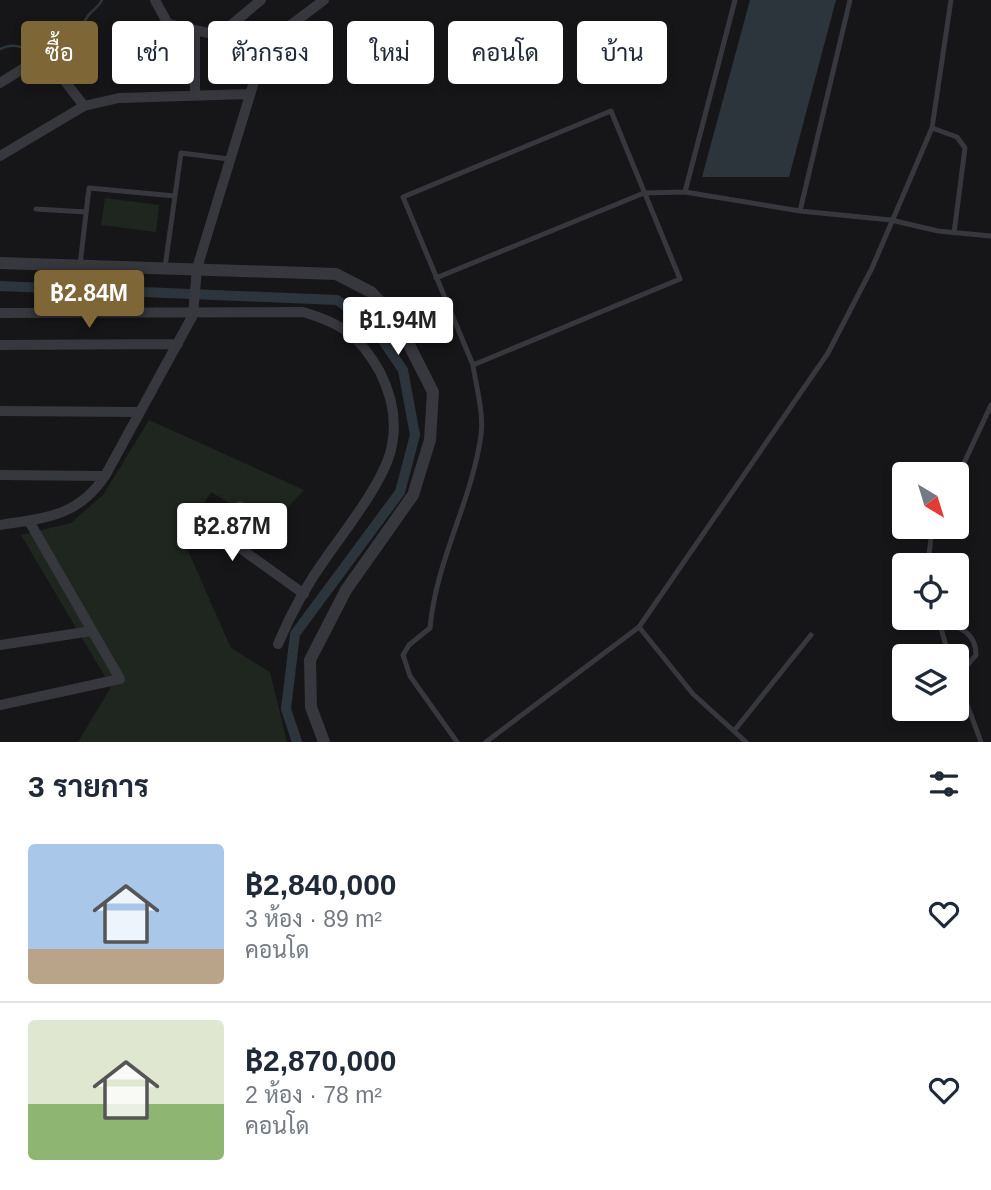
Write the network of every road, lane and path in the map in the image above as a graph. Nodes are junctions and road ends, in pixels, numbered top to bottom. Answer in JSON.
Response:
{"nodes":[{"id":1,"x":155,"y":0,"type":"edge"},
{"id":2,"x":261,"y":0,"type":"edge"},
{"id":3,"x":324,"y":0,"type":"edge"},
{"id":4,"x":736,"y":0,"type":"edge"},
{"id":5,"x":850,"y":0,"type":"edge"},
{"id":6,"x":951,"y":0,"type":"edge"},
{"id":7,"x":236,"y":21,"type":"edge"},
{"id":8,"x":298,"y":21,"type":"edge"},
{"id":9,"x":195,"y":30,"type":"junction"},
{"id":10,"x":208,"y":33,"type":"edge"},
{"id":11,"x":0,"y":83,"type":"edge"},
{"id":12,"x":253,"y":84,"type":"edge"},
{"id":13,"x":249,"y":94,"type":"junction"},
{"id":14,"x":195,"y":95,"type":"junction"},
{"id":15,"x":84,"y":106,"type":"junction"},
{"id":16,"x":932,"y":128,"type":"junction"},
{"id":17,"x":0,"y":156,"type":"edge"},
{"id":18,"x":229,"y":159,"type":"junction"},
{"id":19,"x":685,"y":192,"type":"junction"},
{"id":20,"x":645,"y":193,"type":"junction"},
{"id":21,"x":175,"y":196,"type":"junction"},
{"id":22,"x":36,"y":209,"type":"dead end"},
{"id":23,"x":800,"y":211,"type":"junction"},
{"id":24,"x":86,"y":212,"type":"junction"},
{"id":25,"x":891,"y":220,"type":"junction"},
{"id":26,"x":954,"y":233,"type":"junction"},
{"id":27,"x":991,"y":236,"type":"edge"},
{"id":28,"x":0,"y":263,"type":"edge"},
{"id":29,"x":80,"y":265,"type":"junction"},
{"id":30,"x":165,"y":267,"type":"junction"},
{"id":31,"x":197,"y":268,"type":"junction"},
{"id":32,"x":436,"y":278,"type":"junction"},
{"id":33,"x":0,"y":313,"type":"edge"},
{"id":34,"x":193,"y":314,"type":"junction"},
{"id":35,"x":178,"y":344,"type":"junction"},
{"id":36,"x":0,"y":345,"type":"edge"},
{"id":37,"x":473,"y":365,"type":"junction"},
{"id":38,"x":991,"y":405,"type":"edge"},
{"id":39,"x":0,"y":411,"type":"edge"},
{"id":40,"x":140,"y":412,"type":"junction"},
{"id":41,"x":964,"y":462,"type":"edge"},
{"id":42,"x":0,"y":475,"type":"edge"},
{"id":43,"x":104,"y":477,"type":"junction"},
{"id":44,"x":240,"y":506,"type":"dead end"},
{"id":45,"x":29,"y":521,"type":"junction"},
{"id":46,"x":0,"y":525,"type":"edge"},
{"id":47,"x":304,"y":594,"type":"junction"},
{"id":48,"x":639,"y":627,"type":"junction"},
{"id":49,"x":962,"y":630,"type":"edge"},
{"id":50,"x":92,"y":631,"type":"junction"},
{"id":51,"x":811,"y":635,"type":"dead end"},
{"id":52,"x":278,"y":644,"type":"dead end"},
{"id":53,"x":0,"y":645,"type":"edge"},
{"id":54,"x":0,"y":705,"type":"edge"},
{"id":55,"x":734,"y":731,"type":"junction"},
{"id":56,"x":324,"y":742,"type":"edge"},
{"id":57,"x":457,"y":742,"type":"edge"},
{"id":58,"x":486,"y":742,"type":"edge"},
{"id":59,"x":746,"y":742,"type":"edge"},
{"id":60,"x":981,"y":742,"type":"edge"}],
"edges":[{"from":1,"to":9,"type":"street"},
{"from":2,"to":7,"type":"street"},
{"from":3,"to":8,"type":"street"},
{"from":4,"to":19,"type":"lane"},
{"from":5,"to":23,"type":"lane"},
{"from":6,"to":16,"type":"lane"},
{"from":9,"to":10,"type":"street"},
{"from":9,"to":14,"type":"street"},
{"from":11,"to":15,"type":"street"},
{"from":12,"to":13,"type":"street"},
{"from":13,"to":14,"type":"street"},
{"from":13,"to":18,"type":"street"},
{"from":14,"to":15,"type":"street"},
{"from":15,"to":17,"type":"street"},
{"from":16,"to":25,"type":"lane"},
{"from":16,"to":26,"type":"lane"},
{"from":18,"to":21,"type":"lane"},
{"from":18,"to":31,"type":"street"},
{"from":19,"to":20,"type":"lane"},
{"from":19,"to":23,"type":"lane"},
{"from":20,"to":32,"type":"lane"},
{"from":20,"to":32,"type":"lane"},
{"from":20,"to":37,"type":"lane"},
{"from":21,"to":24,"type":"lane"},
{"from":21,"to":30,"type":"lane"},
{"from":22,"to":24,"type":"lane"},
{"from":23,"to":25,"type":"lane"},
{"from":24,"to":29,"type":"lane"},
{"from":25,"to":26,"type":"lane"},
{"from":25,"to":48,"type":"lane"},
{"from":26,"to":27,"type":"lane"},
{"from":28,"to":29,"type":"street"},
{"from":29,"to":30,"type":"street"},
{"from":30,"to":31,"type":"street"},
{"from":31,"to":34,"type":"street"},
{"from":31,"to":56,"type":"street"},
{"from":32,"to":37,"type":"lane"},
{"from":33,"to":34,"type":"street"},
{"from":34,"to":35,"type":"street"},
{"from":34,"to":47,"type":"street"},
{"from":35,"to":36,"type":"street"},
{"from":35,"to":40,"type":"street"},
{"from":37,"to":57,"type":"lane"},
{"from":38,"to":41,"type":"lane"},
{"from":39,"to":40,"type":"street"},
{"from":40,"to":43,"type":"street"},
{"from":42,"to":43,"type":"street"},
{"from":43,"to":45,"type":"street"},
{"from":44,"to":47,"type":"street"},
{"from":45,"to":46,"type":"street"},
{"from":45,"to":50,"type":"street"},
{"from":47,"to":52,"type":"street"},
{"from":48,"to":55,"type":"lane"},
{"from":48,"to":58,"type":"lane"},
{"from":49,"to":60,"type":"lane"},
{"from":50,"to":53,"type":"street"},
{"from":50,"to":54,"type":"street"},
{"from":51,"to":55,"type":"lane"},
{"from":55,"to":59,"type":"lane"}]}
